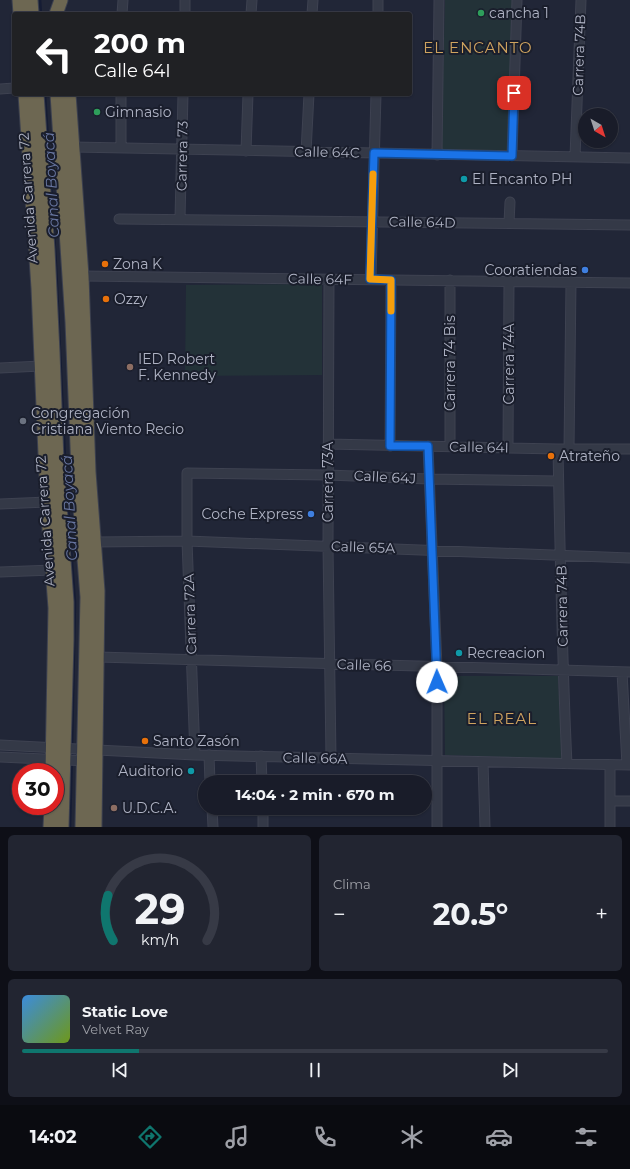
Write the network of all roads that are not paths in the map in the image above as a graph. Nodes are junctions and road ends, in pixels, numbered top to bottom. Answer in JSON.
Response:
{"nodes":[{"id":1,"x":19,"y":0,"type":"edge"},
{"id":2,"x":31,"y":0,"type":"edge"},
{"id":3,"x":51,"y":0,"type":"edge"},
{"id":4,"x":60,"y":0,"type":"edge"},
{"id":5,"x":64,"y":0,"type":"edge"},
{"id":6,"x":122,"y":0,"type":"edge"},
{"id":7,"x":186,"y":0,"type":"edge"},
{"id":8,"x":252,"y":0,"type":"edge"},
{"id":9,"x":313,"y":0,"type":"edge"},
{"id":10,"x":378,"y":0,"type":"edge"},
{"id":11,"x":439,"y":0,"type":"edge"},
{"id":12,"x":518,"y":0,"type":"edge"},
{"id":13,"x":581,"y":0,"type":"edge"},
{"id":14,"x":20,"y":12,"type":"edge"},
{"id":15,"x":32,"y":12,"type":"edge"},
{"id":16,"x":52,"y":12,"type":"edge"},
{"id":17,"x":57,"y":12,"type":"edge"},
{"id":18,"x":64,"y":12,"type":"edge"},
{"id":19,"x":122,"y":12,"type":"edge"},
{"id":20,"x":185,"y":12,"type":"edge"},
{"id":21,"x":251,"y":12,"type":"edge"},
{"id":22,"x":312,"y":12,"type":"edge"},
{"id":23,"x":378,"y":12,"type":"edge"},
{"id":24,"x":12,"y":88,"type":"edge"},
{"id":25,"x":0,"y":89,"type":"edge"},
{"id":26,"x":25,"y":96,"type":"edge"},
{"id":27,"x":37,"y":96,"type":"edge"},
{"id":28,"x":57,"y":96,"type":"edge"},
{"id":29,"x":68,"y":96,"type":"edge"},
{"id":30,"x":121,"y":96,"type":"edge"},
{"id":31,"x":183,"y":96,"type":"edge"},
{"id":32,"x":248,"y":96,"type":"edge"},
{"id":33,"x":308,"y":96,"type":"edge"},
{"id":34,"x":376,"y":96,"type":"edge"},
{"id":35,"x":72,"y":147,"type":"junction"},
{"id":36,"x":121,"y":148,"type":"junction"},
{"id":37,"x":182,"y":149,"type":"junction"},
{"id":38,"x":246,"y":151,"type":"junction"},
{"id":39,"x":306,"y":152,"type":"junction"},
{"id":40,"x":374,"y":153,"type":"junction"},
{"id":41,"x":437,"y":154,"type":"junction"},
{"id":42,"x":512,"y":156,"type":"junction"},
{"id":43,"x":575,"y":157,"type":"junction"},
{"id":44,"x":630,"y":158,"type":"edge"},
{"id":45,"x":510,"y":202,"type":"dead end"},
{"id":46,"x":33,"y":216,"type":"junction"},
{"id":47,"x":180,"y":218,"type":"junction"},
{"id":48,"x":119,"y":219,"type":"dead end"},
{"id":49,"x":371,"y":221,"type":"junction"},
{"id":50,"x":509,"y":223,"type":"junction"},
{"id":51,"x":630,"y":225,"type":"edge"},
{"id":52,"x":47,"y":232,"type":"junction"},
{"id":53,"x":82,"y":276,"type":"junction"},
{"id":54,"x":329,"y":279,"type":"junction"},
{"id":55,"x":370,"y":279,"type":"junction"},
{"id":56,"x":391,"y":280,"type":"junction"},
{"id":57,"x":450,"y":280,"type":"junction"},
{"id":58,"x":509,"y":282,"type":"junction"},
{"id":59,"x":571,"y":282,"type":"junction"},
{"id":60,"x":630,"y":284,"type":"edge"},
{"id":61,"x":41,"y":366,"type":"junction"},
{"id":62,"x":0,"y":368,"type":"edge"},
{"id":63,"x":86,"y":387,"type":"junction"},
{"id":64,"x":75,"y":406,"type":"junction"},
{"id":65,"x":55,"y":423,"type":"junction"},
{"id":66,"x":44,"y":443,"type":"junction"},
{"id":67,"x":328,"y":444,"type":"junction"},
{"id":68,"x":390,"y":446,"type":"junction"},
{"id":69,"x":428,"y":446,"type":"junction"},
{"id":70,"x":450,"y":446,"type":"junction"},
{"id":71,"x":508,"y":447,"type":"junction"},
{"id":72,"x":630,"y":448,"type":"edge"},
{"id":73,"x":558,"y":449,"type":"junction"},
{"id":74,"x":569,"y":449,"type":"junction"},
{"id":75,"x":76,"y":452,"type":"junction"},
{"id":76,"x":88,"y":472,"type":"junction"},
{"id":77,"x":187,"y":473,"type":"joint"},
{"id":78,"x":328,"y":475,"type":"junction"},
{"id":79,"x":429,"y":479,"type":"junction"},
{"id":80,"x":558,"y":481,"type":"junction"},
{"id":81,"x":47,"y":502,"type":"junction"},
{"id":82,"x":0,"y":504,"type":"edge"},
{"id":83,"x":187,"y":541,"type":"junction"},
{"id":84,"x":95,"y":542,"type":"junction"},
{"id":85,"x":328,"y":546,"type":"junction"},
{"id":86,"x":432,"y":550,"type":"junction"},
{"id":87,"x":561,"y":555,"type":"junction"},
{"id":88,"x":630,"y":558,"type":"edge"},
{"id":89,"x":53,"y":570,"type":"junction"},
{"id":90,"x":0,"y":572,"type":"edge"},
{"id":91,"x":98,"y":657,"type":"junction"},
{"id":92,"x":192,"y":660,"type":"junction"},
{"id":93,"x":331,"y":664,"type":"junction"},
{"id":94,"x":437,"y":667,"type":"junction"},
{"id":95,"x":563,"y":670,"type":"junction"},
{"id":96,"x":626,"y":672,"type":"edge"},
{"id":97,"x":0,"y":745,"type":"edge"},
{"id":98,"x":86,"y":755,"type":"junction"},
{"id":99,"x":195,"y":755,"type":"junction"},
{"id":100,"x":208,"y":755,"type":"junction"},
{"id":101,"x":60,"y":756,"type":"edge"},
{"id":102,"x":261,"y":756,"type":"junction"},
{"id":103,"x":0,"y":757,"type":"edge"},
{"id":104,"x":331,"y":758,"type":"junction"},
{"id":105,"x":437,"y":761,"type":"junction"},
{"id":106,"x":483,"y":762,"type":"junction"},
{"id":107,"x":566,"y":764,"type":"junction"},
{"id":108,"x":610,"y":765,"type":"junction"},
{"id":109,"x":629,"y":765,"type":"edge"},
{"id":110,"x":209,"y":775,"type":"edge"},
{"id":111,"x":262,"y":775,"type":"edge"},
{"id":112,"x":432,"y":796,"type":"edge"},
{"id":113,"x":436,"y":796,"type":"junction"},
{"id":114,"x":610,"y":801,"type":"junction"},
{"id":115,"x":630,"y":801,"type":"edge"},
{"id":116,"x":51,"y":815,"type":"edge"},
{"id":117,"x":212,"y":815,"type":"edge"},
{"id":118,"x":263,"y":815,"type":"edge"},
{"id":119,"x":50,"y":827,"type":"edge"},
{"id":120,"x":62,"y":827,"type":"edge"},
{"id":121,"x":82,"y":827,"type":"edge"},
{"id":122,"x":95,"y":827,"type":"edge"},
{"id":123,"x":213,"y":827,"type":"edge"},
{"id":124,"x":263,"y":827,"type":"edge"},
{"id":125,"x":437,"y":827,"type":"edge"},
{"id":126,"x":486,"y":827,"type":"edge"},
{"id":127,"x":610,"y":827,"type":"edge"}],
"edges":[{"from":1,"to":14,"type":"highway"},
{"from":2,"to":15,"type":"highway"},
{"from":3,"to":16,"type":"highway"},
{"from":4,"to":17,"type":"highway"},
{"from":5,"to":18,"type":"highway"},
{"from":6,"to":19,"type":"street"},
{"from":7,"to":20,"type":"street"},
{"from":8,"to":21,"type":"street"},
{"from":9,"to":22,"type":"street"},
{"from":10,"to":23,"type":"street"},
{"from":11,"to":41,"type":"street"},
{"from":12,"to":42,"type":"street"},
{"from":13,"to":43,"type":"street","name":"Carrera 74B"},
{"from":24,"to":25,"type":"street"},
{"from":26,"to":46,"type":"highway","name":"Avenida Carrera 72"},
{"from":27,"to":52,"type":"highway","name":"Avenida Carrera 72"},
{"from":28,"to":64,"type":"highway"},
{"from":29,"to":35,"type":"highway"},
{"from":30,"to":36,"type":"street"},
{"from":31,"to":37,"type":"street","name":"Carrera 73"},
{"from":32,"to":38,"type":"street"},
{"from":33,"to":39,"type":"street"},
{"from":34,"to":40,"type":"street"},
{"from":35,"to":36,"type":"street","name":"Calle 64C"},
{"from":35,"to":53,"type":"highway"},
{"from":36,"to":37,"type":"street","name":"Calle 64C"},
{"from":37,"to":38,"type":"street","name":"Calle 64C"},
{"from":37,"to":47,"type":"street","name":"Carrera 73"},
{"from":38,"to":39,"type":"street","name":"Calle 64C"},
{"from":39,"to":40,"type":"street","name":"Calle 64C"},
{"from":40,"to":41,"type":"street","name":"Calle 64C"},
{"from":40,"to":49,"type":"street"},
{"from":41,"to":42,"type":"street","name":"Calle 64C"},
{"from":42,"to":43,"type":"street","name":"Calle 64C"},
{"from":43,"to":44,"type":"street","name":"Calle 64C"},
{"from":45,"to":50,"type":"street"},
{"from":46,"to":52,"type":"highway"},
{"from":46,"to":61,"type":"highway","name":"Avenida Carrera 72"},
{"from":47,"to":48,"type":"street","name":"Calle 64D"},
{"from":47,"to":49,"type":"street","name":"Calle 64D"},
{"from":49,"to":50,"type":"street","name":"Calle 64D"},
{"from":49,"to":55,"type":"street"},
{"from":50,"to":51,"type":"street","name":"Calle 64D"},
{"from":52,"to":65,"type":"highway","name":"Avenida Carrera 72"},
{"from":53,"to":54,"type":"street","name":"Calle 64F"},
{"from":53,"to":63,"type":"highway"},
{"from":54,"to":55,"type":"street","name":"Calle 64F"},
{"from":54,"to":67,"type":"street","name":"Carrera 73A"},
{"from":55,"to":56,"type":"street","name":"Calle 64F"},
{"from":56,"to":57,"type":"street","name":"Calle 64F"},
{"from":56,"to":68,"type":"street"},
{"from":57,"to":58,"type":"street","name":"Calle 64F"},
{"from":57,"to":70,"type":"street","name":"Carrera 74 Bis"},
{"from":58,"to":59,"type":"street","name":"Calle 64F"},
{"from":58,"to":71,"type":"street","name":"Carrera 74A"},
{"from":59,"to":60,"type":"street","name":"Calle 64F"},
{"from":59,"to":74,"type":"street"},
{"from":61,"to":62,"type":"street"},
{"from":61,"to":66,"type":"highway","name":"Avenida Carrera 72"},
{"from":63,"to":64,"type":"highway"},
{"from":63,"to":76,"type":"highway"},
{"from":64,"to":75,"type":"highway"},
{"from":65,"to":66,"type":"highway"},
{"from":65,"to":101,"type":"highway","name":"Avenida Carrera 72"},
{"from":66,"to":81,"type":"highway","name":"Avenida Carrera 72"},
{"from":67,"to":68,"type":"street","name":"Calle 64I"},
{"from":67,"to":78,"type":"street","name":"Carrera 73A"},
{"from":68,"to":69,"type":"street","name":"Calle 64I"},
{"from":69,"to":70,"type":"street","name":"Calle 64I"},
{"from":69,"to":79,"type":"street"},
{"from":70,"to":71,"type":"street","name":"Calle 64I"},
{"from":71,"to":73,"type":"street","name":"Calle 64I"},
{"from":72,"to":74,"type":"street","name":"Calle 64I"},
{"from":73,"to":74,"type":"street","name":"Calle 64I"},
{"from":73,"to":80,"type":"street","name":"Carrera 74B"},
{"from":75,"to":76,"type":"highway"},
{"from":75,"to":98,"type":"highway"},
{"from":76,"to":84,"type":"highway"},
{"from":77,"to":78,"type":"street","name":"Calle 64J"},
{"from":77,"to":83,"type":"street","name":"Carrera 72A"},
{"from":78,"to":79,"type":"street","name":"Calle 64J"},
{"from":78,"to":85,"type":"street","name":"Carrera 73A"},
{"from":79,"to":80,"type":"street","name":"Calle 64J"},
{"from":79,"to":86,"type":"street"},
{"from":80,"to":87,"type":"street","name":"Carrera 74B"},
{"from":81,"to":82,"type":"street"},
{"from":81,"to":89,"type":"highway","name":"Avenida Carrera 72"},
{"from":83,"to":84,"type":"street","name":"Calle 65A"},
{"from":83,"to":85,"type":"street","name":"Calle 65A"},
{"from":83,"to":92,"type":"street","name":"Carrera 72A"},
{"from":84,"to":91,"type":"highway"},
{"from":85,"to":86,"type":"street","name":"Calle 65A"},
{"from":85,"to":93,"type":"street","name":"Carrera 73A"},
{"from":86,"to":87,"type":"street","name":"Calle 65A"},
{"from":86,"to":94,"type":"street"},
{"from":87,"to":88,"type":"street","name":"Calle 65A"},
{"from":87,"to":95,"type":"street","name":"Carrera 74B"},
{"from":89,"to":90,"type":"street"},
{"from":89,"to":101,"type":"highway","name":"Avenida Carrera 72"},
{"from":91,"to":92,"type":"street","name":"Calle 66"},
{"from":91,"to":98,"type":"highway"},
{"from":92,"to":93,"type":"street","name":"Calle 66"},
{"from":92,"to":99,"type":"street","name":"Carrera 72A"},
{"from":93,"to":94,"type":"street","name":"Calle 66"},
{"from":93,"to":104,"type":"street","name":"Carrera 73A"},
{"from":94,"to":95,"type":"street","name":"Calle 66"},
{"from":94,"to":105,"type":"street"},
{"from":95,"to":96,"type":"street","name":"Calle 66"},
{"from":95,"to":107,"type":"street","name":"Carrera 74B"},
{"from":96,"to":109,"type":"street"},
{"from":97,"to":101,"type":"street","name":"Calle 66A"},
{"from":98,"to":99,"type":"street","name":"Calle 66A"},
{"from":98,"to":101,"type":"street","name":"Calle 66A"},
{"from":98,"to":121,"type":"highway"},
{"from":98,"to":122,"type":"highway"},
{"from":99,"to":100,"type":"street","name":"Calle 66A"},
{"from":100,"to":102,"type":"street","name":"Calle 66A"},
{"from":100,"to":110,"type":"street"},
{"from":101,"to":103,"type":"street","name":"Calle 66A"},
{"from":101,"to":120,"type":"highway","name":"Avenida Carrera 72"},
{"from":102,"to":104,"type":"street","name":"Calle 66A"},
{"from":102,"to":111,"type":"street"},
{"from":104,"to":105,"type":"street","name":"Calle 66A"},
{"from":105,"to":106,"type":"street","name":"Calle 66A"},
{"from":105,"to":113,"type":"street"},
{"from":106,"to":107,"type":"street","name":"Calle 66A"},
{"from":106,"to":126,"type":"street"},
{"from":107,"to":108,"type":"street","name":"Calle 66A"},
{"from":108,"to":109,"type":"street","name":"Calle 66A"},
{"from":108,"to":114,"type":"street"},
{"from":112,"to":113,"type":"street"},
{"from":113,"to":125,"type":"street"},
{"from":114,"to":115,"type":"street"},
{"from":114,"to":127,"type":"street"},
{"from":116,"to":119,"type":"highway"},
{"from":117,"to":123,"type":"street"},
{"from":118,"to":124,"type":"street"}]}
